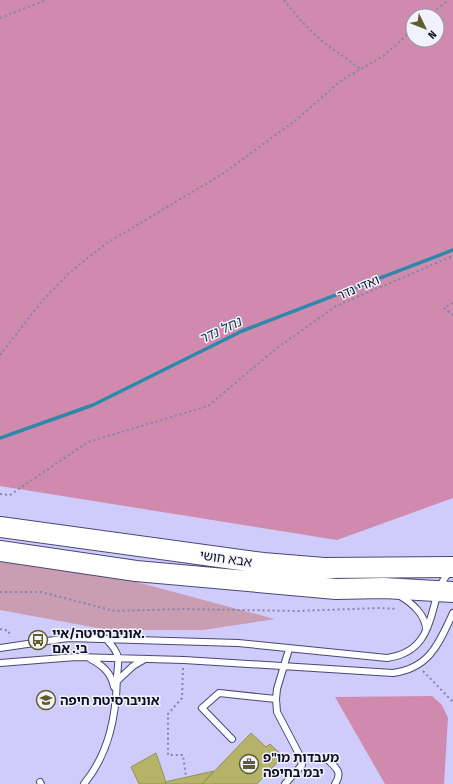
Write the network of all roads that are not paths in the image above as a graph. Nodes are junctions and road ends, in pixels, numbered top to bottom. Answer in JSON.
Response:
{"nodes":[{"id":1,"x":0,"y":527,"type":"edge"},
{"id":2,"x":0,"y":551,"type":"edge"},
{"id":3,"x":453,"y":568,"type":"edge"},
{"id":4,"x":384,"y":588,"type":"junction"},
{"id":5,"x":446,"y":591,"type":"edge"},
{"id":6,"x":453,"y":613,"type":"edge"},
{"id":7,"x":426,"y":633,"type":"junction"},
{"id":8,"x":106,"y":639,"type":"junction"},
{"id":9,"x":0,"y":648,"type":"edge"},
{"id":10,"x":289,"y":649,"type":"junction"},
{"id":11,"x":88,"y":657,"type":"junction"},
{"id":12,"x":118,"y":658,"type":"junction"},
{"id":13,"x":146,"y":659,"type":"junction"},
{"id":14,"x":0,"y":663,"type":"edge"},
{"id":15,"x":284,"y":665,"type":"junction"},
{"id":16,"x":117,"y":681,"type":"junction"},
{"id":17,"x":116,"y":697,"type":"junction"},
{"id":18,"x":276,"y":699,"type":"junction"},
{"id":19,"x":232,"y":739,"type":"dead end"},
{"id":20,"x":328,"y":760,"type":"dead end"},
{"id":21,"x":84,"y":784,"type":"edge"},
{"id":22,"x":285,"y":784,"type":"edge"},
{"id":23,"x":335,"y":784,"type":"edge"}],
"edges":[{"from":1,"to":3,"type":"main road","name":"אבא חושי"},
{"from":2,"to":4,"type":"main road","name":"אבא חושי"},
{"from":3,"to":5,"type":"lane"},
{"from":4,"to":5,"type":"main road","name":"אבא חושי"},
{"from":4,"to":7,"type":"lane"},
{"from":5,"to":7,"type":"lane"},
{"from":6,"to":15,"type":"lane"},
{"from":7,"to":10,"type":"lane"},
{"from":8,"to":9,"type":"lane"},
{"from":8,"to":10,"type":"lane"},
{"from":8,"to":12,"type":"lane"},
{"from":10,"to":15,"type":"lane"},
{"from":11,"to":12,"type":"lane"},
{"from":11,"to":14,"type":"lane"},
{"from":11,"to":17,"type":"lane"},
{"from":12,"to":13,"type":"lane"},
{"from":12,"to":16,"type":"lane"},
{"from":13,"to":15,"type":"lane"},
{"from":13,"to":16,"type":"lane"},
{"from":15,"to":18,"type":"lane"},
{"from":16,"to":17,"type":"lane"},
{"from":17,"to":21,"type":"lane"},
{"from":18,"to":19,"type":"lane"},
{"from":18,"to":22,"type":"lane"},
{"from":20,"to":23,"type":"lane"}]}
